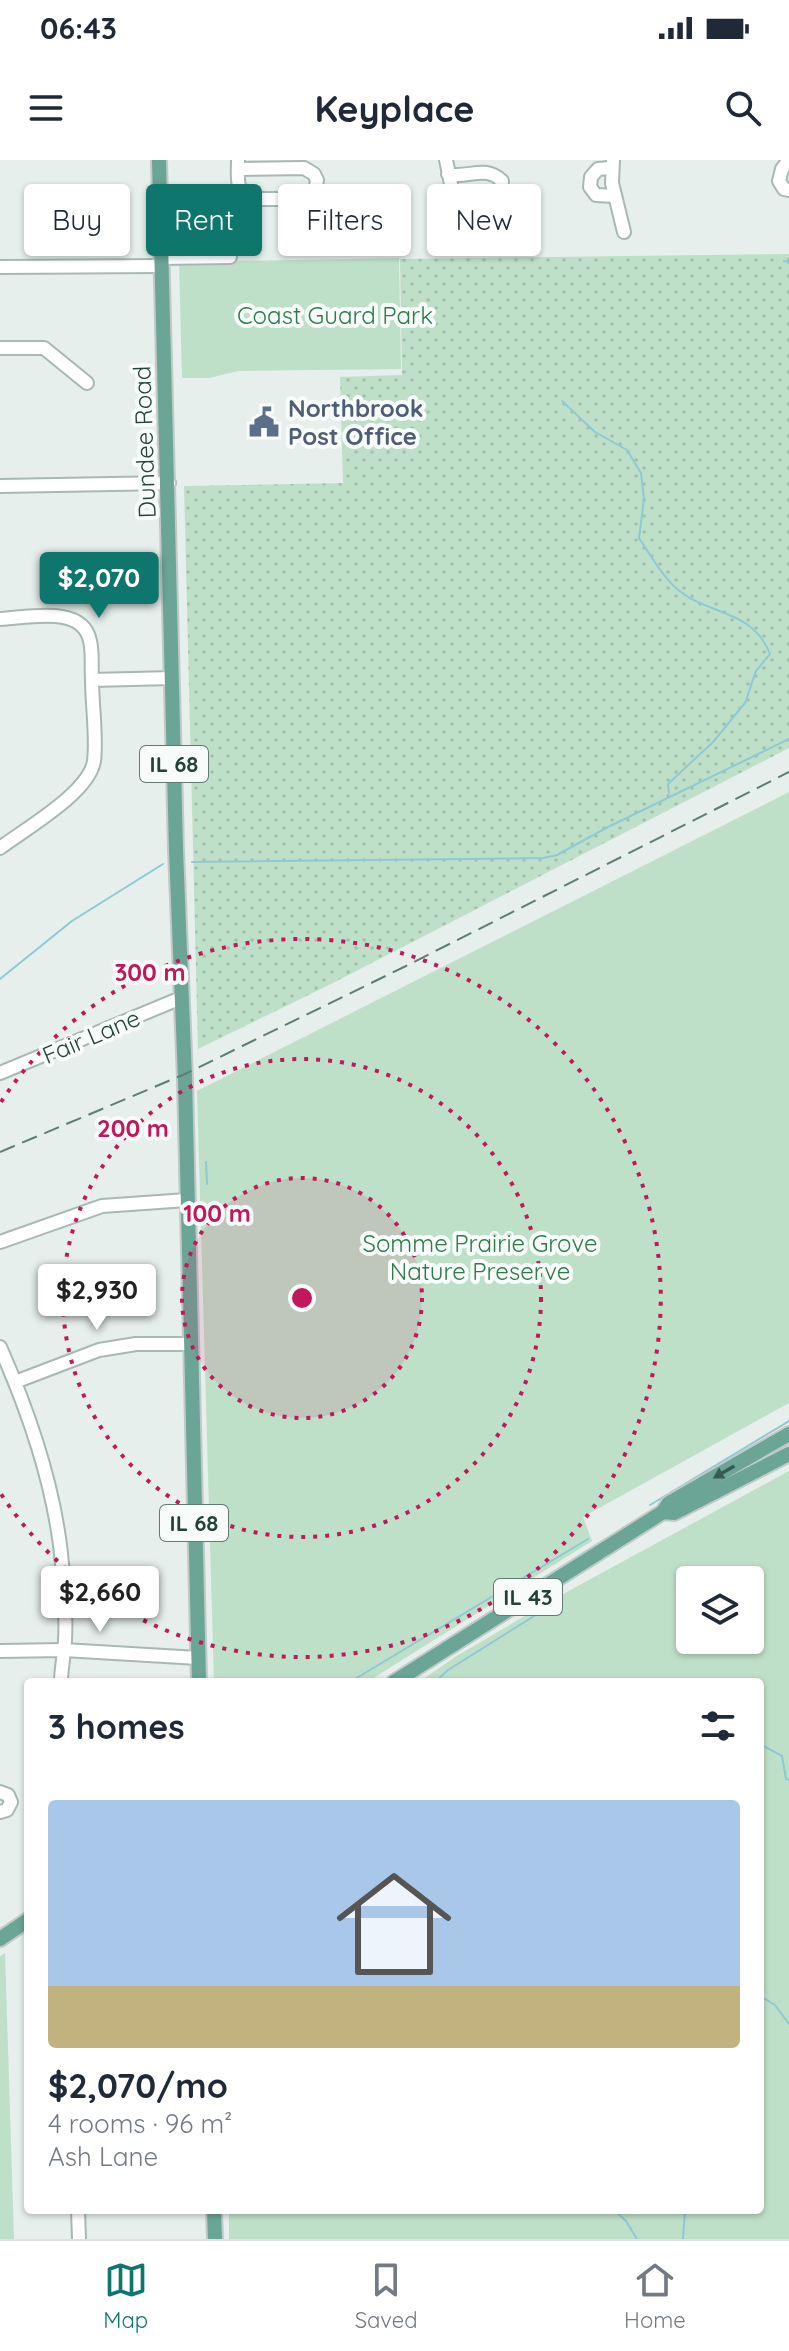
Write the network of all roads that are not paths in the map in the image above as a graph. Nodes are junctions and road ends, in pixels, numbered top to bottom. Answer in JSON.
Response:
{"nodes":[{"id":1,"x":159,"y":160,"type":"edge"},
{"id":2,"x":446,"y":160,"type":"edge"},
{"id":3,"x":789,"y":160,"type":"edge"},
{"id":4,"x":238,"y":164,"type":"edge"},
{"id":5,"x":612,"y":164,"type":"edge"},
{"id":6,"x":448,"y":174,"type":"dead end"},
{"id":7,"x":789,"y":190,"type":"edge"},
{"id":8,"x":615,"y":196,"type":"junction"},
{"id":9,"x":624,"y":232,"type":"dead end"},
{"id":10,"x":230,"y":257,"type":"dead end"},
{"id":11,"x":161,"y":262,"type":"junction"},
{"id":12,"x":0,"y":267,"type":"edge"},
{"id":13,"x":0,"y":348,"type":"edge"},
{"id":14,"x":87,"y":383,"type":"dead end"},
{"id":15,"x":169,"y":483,"type":"junction"},
{"id":16,"x":0,"y":486,"type":"edge"},
{"id":17,"x":0,"y":619,"type":"edge"},
{"id":18,"x":172,"y":678,"type":"junction"},
{"id":19,"x":92,"y":680,"type":"junction"},
{"id":20,"x":0,"y":848,"type":"edge"},
{"id":21,"x":181,"y":998,"type":"junction"},
{"id":22,"x":0,"y":1073,"type":"edge"},
{"id":23,"x":187,"y":1200,"type":"junction"},
{"id":24,"x":0,"y":1242,"type":"edge"},
{"id":25,"x":190,"y":1344,"type":"junction"},
{"id":26,"x":0,"y":1347,"type":"edge"},
{"id":27,"x":15,"y":1382,"type":"junction"},
{"id":28,"x":789,"y":1434,"type":"edge"},
{"id":29,"x":789,"y":1454,"type":"edge"},
{"id":30,"x":663,"y":1512,"type":"junction"},
{"id":31,"x":64,"y":1650,"type":"junction"},
{"id":32,"x":0,"y":1651,"type":"edge"},
{"id":33,"x":198,"y":1658,"type":"junction"},
{"id":34,"x":61,"y":1678,"type":"edge"},
{"id":35,"x":199,"y":1678,"type":"edge"},
{"id":36,"x":400,"y":1678,"type":"edge"},
{"id":37,"x":0,"y":1792,"type":"edge"},
{"id":38,"x":0,"y":1812,"type":"edge"},
{"id":39,"x":24,"y":1923,"type":"edge"},
{"id":40,"x":0,"y":1939,"type":"edge"},
{"id":41,"x":78,"y":2214,"type":"edge"},
{"id":42,"x":214,"y":2214,"type":"edge"},
{"id":43,"x":79,"y":2239,"type":"edge"},
{"id":44,"x":215,"y":2239,"type":"edge"}],
"edges":[{"from":1,"to":11,"type":"main road","name":"Dundee Road","number":"IL 68"},
{"from":2,"to":6,"type":"street"},
{"from":3,"to":7,"type":"street"},
{"from":4,"to":4,"type":"street"},
{"from":5,"to":8,"type":"street"},
{"from":5,"to":8,"type":"street"},
{"from":8,"to":9,"type":"street"},
{"from":10,"to":11,"type":"street"},
{"from":11,"to":12,"type":"street"},
{"from":11,"to":15,"type":"main road","name":"Dundee Road","number":"IL 68"},
{"from":13,"to":14,"type":"street"},
{"from":15,"to":16,"type":"street"},
{"from":15,"to":18,"type":"main road","name":"Dundee Road","number":"IL 68"},
{"from":17,"to":19,"type":"street"},
{"from":18,"to":19,"type":"street"},
{"from":18,"to":21,"type":"main road","name":"Dundee Road","number":"IL 68"},
{"from":19,"to":20,"type":"street"},
{"from":21,"to":22,"type":"street","name":"Fair Lane"},
{"from":21,"to":23,"type":"main road","name":"Dundee Road","number":"IL 68"},
{"from":23,"to":24,"type":"street"},
{"from":23,"to":25,"type":"main road","name":"Dundee Road","number":"IL 68"},
{"from":25,"to":27,"type":"street"},
{"from":25,"to":33,"type":"main road","name":"Dundee Road","number":"IL 68"},
{"from":26,"to":27,"type":"street"},
{"from":27,"to":31,"type":"street"},
{"from":28,"to":30,"type":"main road","number":"IL 43","one_way":true},
{"from":29,"to":30,"type":"main road","number":"IL 43"},
{"from":30,"to":36,"type":"main road","number":"IL 43"},
{"from":31,"to":32,"type":"street"},
{"from":31,"to":33,"type":"street"},
{"from":31,"to":34,"type":"street"},
{"from":33,"to":35,"type":"main road","name":"Dundee Road","number":"IL 68"},
{"from":37,"to":38,"type":"street"},
{"from":39,"to":40,"type":"main road"},
{"from":41,"to":43,"type":"street"},
{"from":42,"to":44,"type":"main road"}]}
